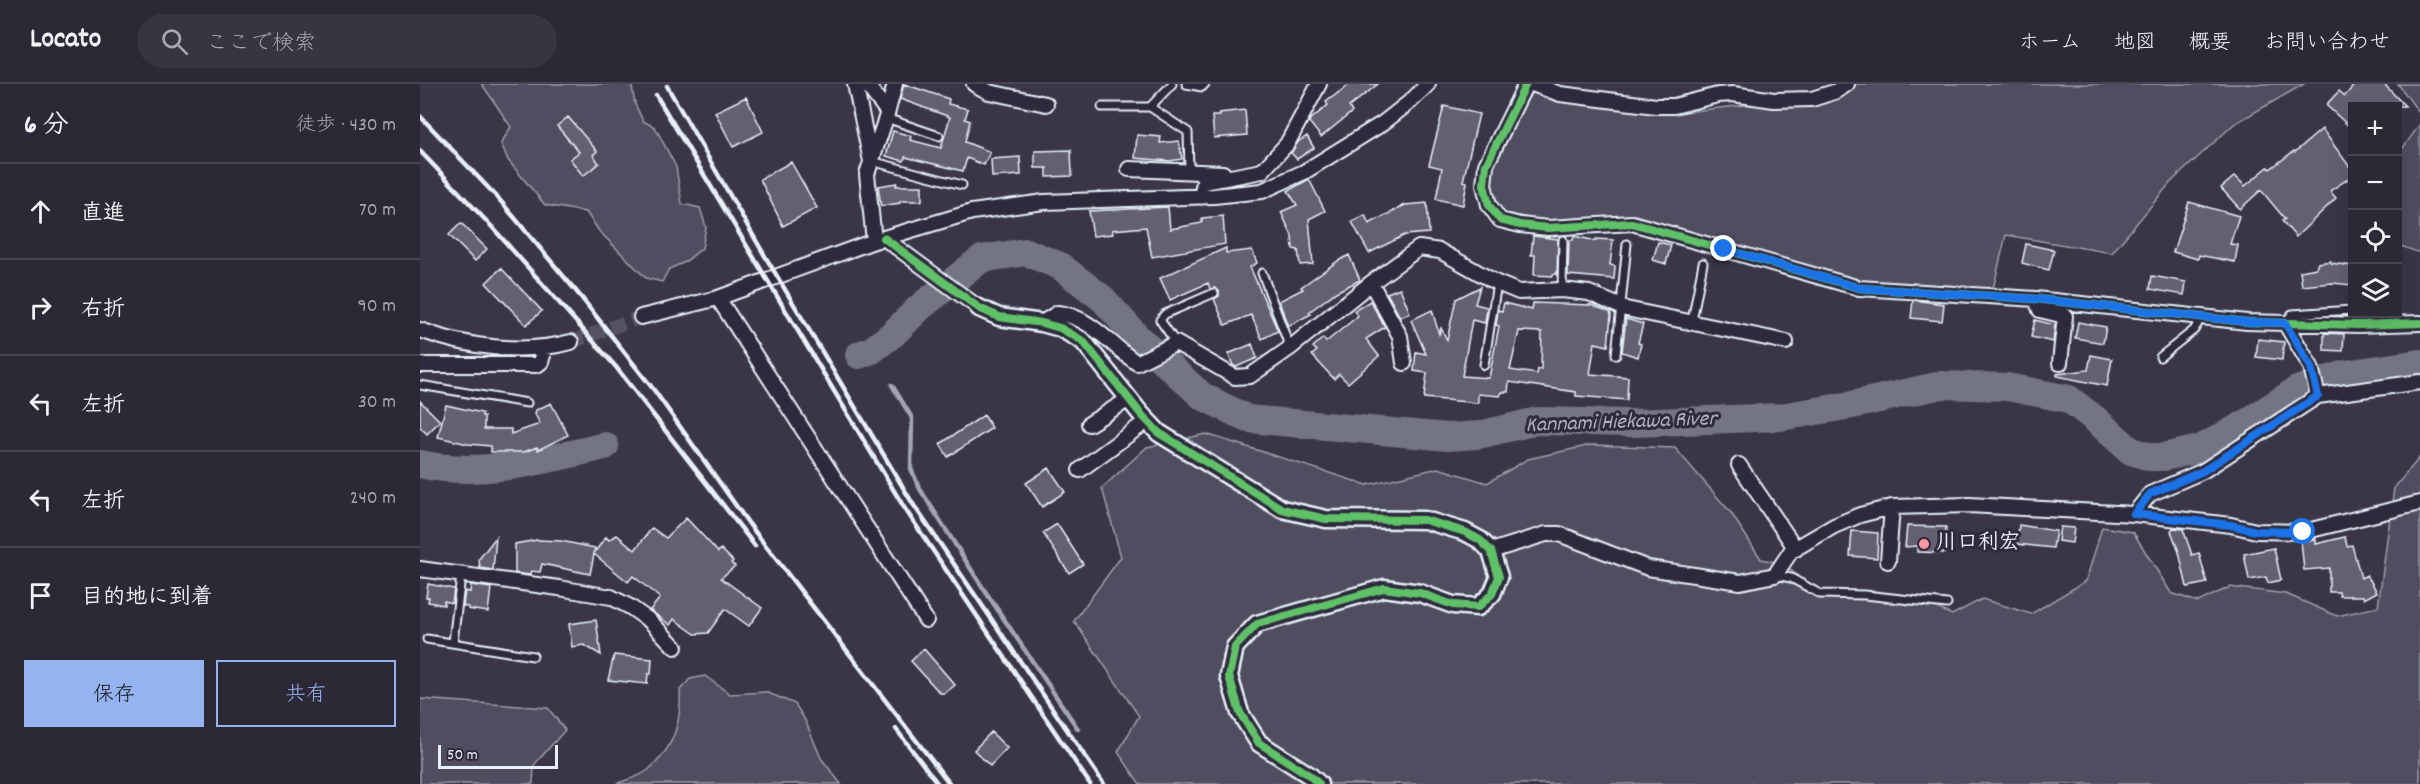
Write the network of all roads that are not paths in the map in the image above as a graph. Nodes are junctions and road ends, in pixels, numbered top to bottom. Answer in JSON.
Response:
{"nodes":[{"id":1,"x":855,"y":84,"type":"edge"},
{"id":2,"x":866,"y":84,"type":"edge"},
{"id":3,"x":895,"y":84,"type":"edge"},
{"id":4,"x":974,"y":84,"type":"edge"},
{"id":5,"x":1172,"y":84,"type":"edge"},
{"id":6,"x":1186,"y":84,"type":"edge"},
{"id":7,"x":1205,"y":84,"type":"edge"},
{"id":8,"x":1319,"y":84,"type":"edge"},
{"id":9,"x":1428,"y":84,"type":"edge"},
{"id":10,"x":1526,"y":84,"type":"edge"},
{"id":11,"x":1532,"y":84,"type":"edge"},
{"id":12,"x":1847,"y":84,"type":"edge"},
{"id":13,"x":1046,"y":104,"type":"dead end"},
{"id":14,"x":1102,"y":107,"type":"dead end"},
{"id":15,"x":1150,"y":108,"type":"junction"},
{"id":16,"x":887,"y":114,"type":"junction"},
{"id":17,"x":939,"y":136,"type":"dead end"},
{"id":18,"x":871,"y":161,"type":"junction"},
{"id":19,"x":1129,"y":169,"type":"dead end"},
{"id":20,"x":1189,"y":171,"type":"junction"},
{"id":21,"x":1249,"y":174,"type":"junction"},
{"id":22,"x":962,"y":184,"type":"dead end"},
{"id":23,"x":1201,"y":197,"type":"junction"},
{"id":24,"x":879,"y":239,"type":"junction"},
{"id":25,"x":1563,"y":240,"type":"dead end"},
{"id":26,"x":1627,"y":244,"type":"dead end"},
{"id":27,"x":1703,"y":263,"type":"dead end"},
{"id":28,"x":1262,"y":273,"type":"dead end"},
{"id":29,"x":1497,"y":283,"type":"junction"},
{"id":30,"x":1371,"y":284,"type":"junction"},
{"id":31,"x":1562,"y":290,"type":"junction"},
{"id":32,"x":1214,"y":293,"type":"dead end"},
{"id":33,"x":718,"y":298,"type":"junction"},
{"id":34,"x":2036,"y":299,"type":"junction"},
{"id":35,"x":1621,"y":307,"type":"junction"},
{"id":36,"x":979,"y":308,"type":"joint"},
{"id":37,"x":2348,"y":310,"type":"edge"},
{"id":38,"x":2202,"y":316,"type":"junction"},
{"id":39,"x":641,"y":317,"type":"tunnel mouth"},
{"id":40,"x":1692,"y":321,"type":"junction"},
{"id":41,"x":1042,"y":323,"type":"junction"},
{"id":42,"x":2285,"y":323,"type":"junction"},
{"id":43,"x":2420,"y":323,"type":"edge"},
{"id":44,"x":420,"y":330,"type":"edge"},
{"id":45,"x":570,"y":342,"type":"tunnel mouth"},
{"id":46,"x":1786,"y":342,"type":"dead end"},
{"id":47,"x":1176,"y":343,"type":"junction"},
{"id":48,"x":545,"y":348,"type":"junction"},
{"id":49,"x":1290,"y":348,"type":"junction"},
{"id":50,"x":1616,"y":355,"type":"dead end"},
{"id":51,"x":2160,"y":357,"type":"dead end"},
{"id":52,"x":1404,"y":363,"type":"dead end"},
{"id":53,"x":2060,"y":363,"type":"dead end"},
{"id":54,"x":420,"y":365,"type":"edge"},
{"id":55,"x":1484,"y":365,"type":"dead end"},
{"id":56,"x":2420,"y":382,"type":"edge"},
{"id":57,"x":420,"y":385,"type":"edge"},
{"id":58,"x":2318,"y":396,"type":"junction"},
{"id":59,"x":1129,"y":399,"type":"junction"},
{"id":60,"x":527,"y":403,"type":"dead end"},
{"id":61,"x":1147,"y":421,"type":"junction"},
{"id":62,"x":1089,"y":424,"type":"dead end"},
{"id":63,"x":1739,"y":465,"type":"dead end"},
{"id":64,"x":1080,"y":470,"type":"dead end"},
{"id":65,"x":2420,"y":503,"type":"edge"},
{"id":66,"x":1892,"y":507,"type":"junction"},
{"id":67,"x":2134,"y":514,"type":"junction"},
{"id":68,"x":1796,"y":549,"type":"junction"},
{"id":69,"x":1491,"y":551,"type":"junction"},
{"id":70,"x":1888,"y":561,"type":"dead end"},
{"id":71,"x":420,"y":569,"type":"edge"},
{"id":72,"x":1775,"y":575,"type":"junction"},
{"id":73,"x":461,"y":576,"type":"junction"},
{"id":74,"x":1947,"y":604,"type":"dead end"},
{"id":75,"x":926,"y":620,"type":"dead end"},
{"id":76,"x":427,"y":639,"type":"dead end"},
{"id":77,"x":453,"y":642,"type":"junction"},
{"id":78,"x":675,"y":647,"type":"dead end"},
{"id":79,"x":532,"y":656,"type":"dead end"},
{"id":80,"x":1312,"y":781,"type":"edge"}],
"edges":[{"from":1,"to":18,"type":"street"},
{"from":2,"to":16,"type":"street"},
{"from":3,"to":16,"type":"street"},
{"from":4,"to":13,"type":"street"},
{"from":5,"to":15,"type":"lane"},
{"from":6,"to":7,"type":"lane"},
{"from":8,"to":21,"type":"street"},
{"from":9,"to":23,"type":"street"},
{"from":10,"to":34,"type":"street"},
{"from":11,"to":12,"type":"street"},
{"from":14,"to":15,"type":"lane"},
{"from":15,"to":20,"type":"lane"},
{"from":16,"to":17,"type":"lane"},
{"from":16,"to":18,"type":"street"},
{"from":18,"to":22,"type":"lane"},
{"from":18,"to":24,"type":"street"},
{"from":19,"to":20,"type":"street"},
{"from":20,"to":21,"type":"street"},
{"from":21,"to":23,"type":"street"},
{"from":23,"to":24,"type":"street"},
{"from":24,"to":33,"type":"street"},
{"from":24,"to":36,"type":"street"},
{"from":25,"to":31,"type":"lane"},
{"from":26,"to":35,"type":"lane"},
{"from":27,"to":40,"type":"lane"},
{"from":28,"to":49,"type":"lane"},
{"from":29,"to":30,"type":"street"},
{"from":29,"to":31,"type":"street"},
{"from":29,"to":55,"type":"lane"},
{"from":30,"to":49,"type":"street"},
{"from":30,"to":52,"type":"street"},
{"from":31,"to":35,"type":"street"},
{"from":32,"to":47,"type":"lane"},
{"from":33,"to":39,"type":"street"},
{"from":33,"to":75,"type":"street"},
{"from":34,"to":38,"type":"street"},
{"from":34,"to":53,"type":"street"},
{"from":35,"to":40,"type":"street"},
{"from":35,"to":50,"type":"lane"},
{"from":36,"to":41,"type":"street"},
{"from":37,"to":42,"type":"lane"},
{"from":38,"to":42,"type":"street"},
{"from":38,"to":51,"type":"lane"},
{"from":40,"to":46,"type":"street"},
{"from":41,"to":47,"type":"street"},
{"from":41,"to":59,"type":"street"},
{"from":42,"to":43,"type":"street"},
{"from":42,"to":58,"type":"street"},
{"from":44,"to":48,"type":"street"},
{"from":45,"to":48,"type":"street"},
{"from":47,"to":49,"type":"street"},
{"from":48,"to":54,"type":"street"},
{"from":56,"to":58,"type":"street"},
{"from":57,"to":60,"type":"lane"},
{"from":58,"to":67,"type":"street"},
{"from":59,"to":61,"type":"street"},
{"from":59,"to":62,"type":"street"},
{"from":61,"to":64,"type":"street"},
{"from":61,"to":69,"type":"street"},
{"from":63,"to":68,"type":"street"},
{"from":65,"to":67,"type":"street"},
{"from":66,"to":67,"type":"street"},
{"from":66,"to":68,"type":"street"},
{"from":66,"to":70,"type":"street"},
{"from":68,"to":72,"type":"street"},
{"from":69,"to":72,"type":"street"},
{"from":69,"to":80,"type":"street"},
{"from":71,"to":73,"type":"street"},
{"from":72,"to":74,"type":"lane"},
{"from":73,"to":77,"type":"lane"},
{"from":73,"to":78,"type":"street"},
{"from":76,"to":77,"type":"lane"},
{"from":77,"to":79,"type":"lane"}]}
